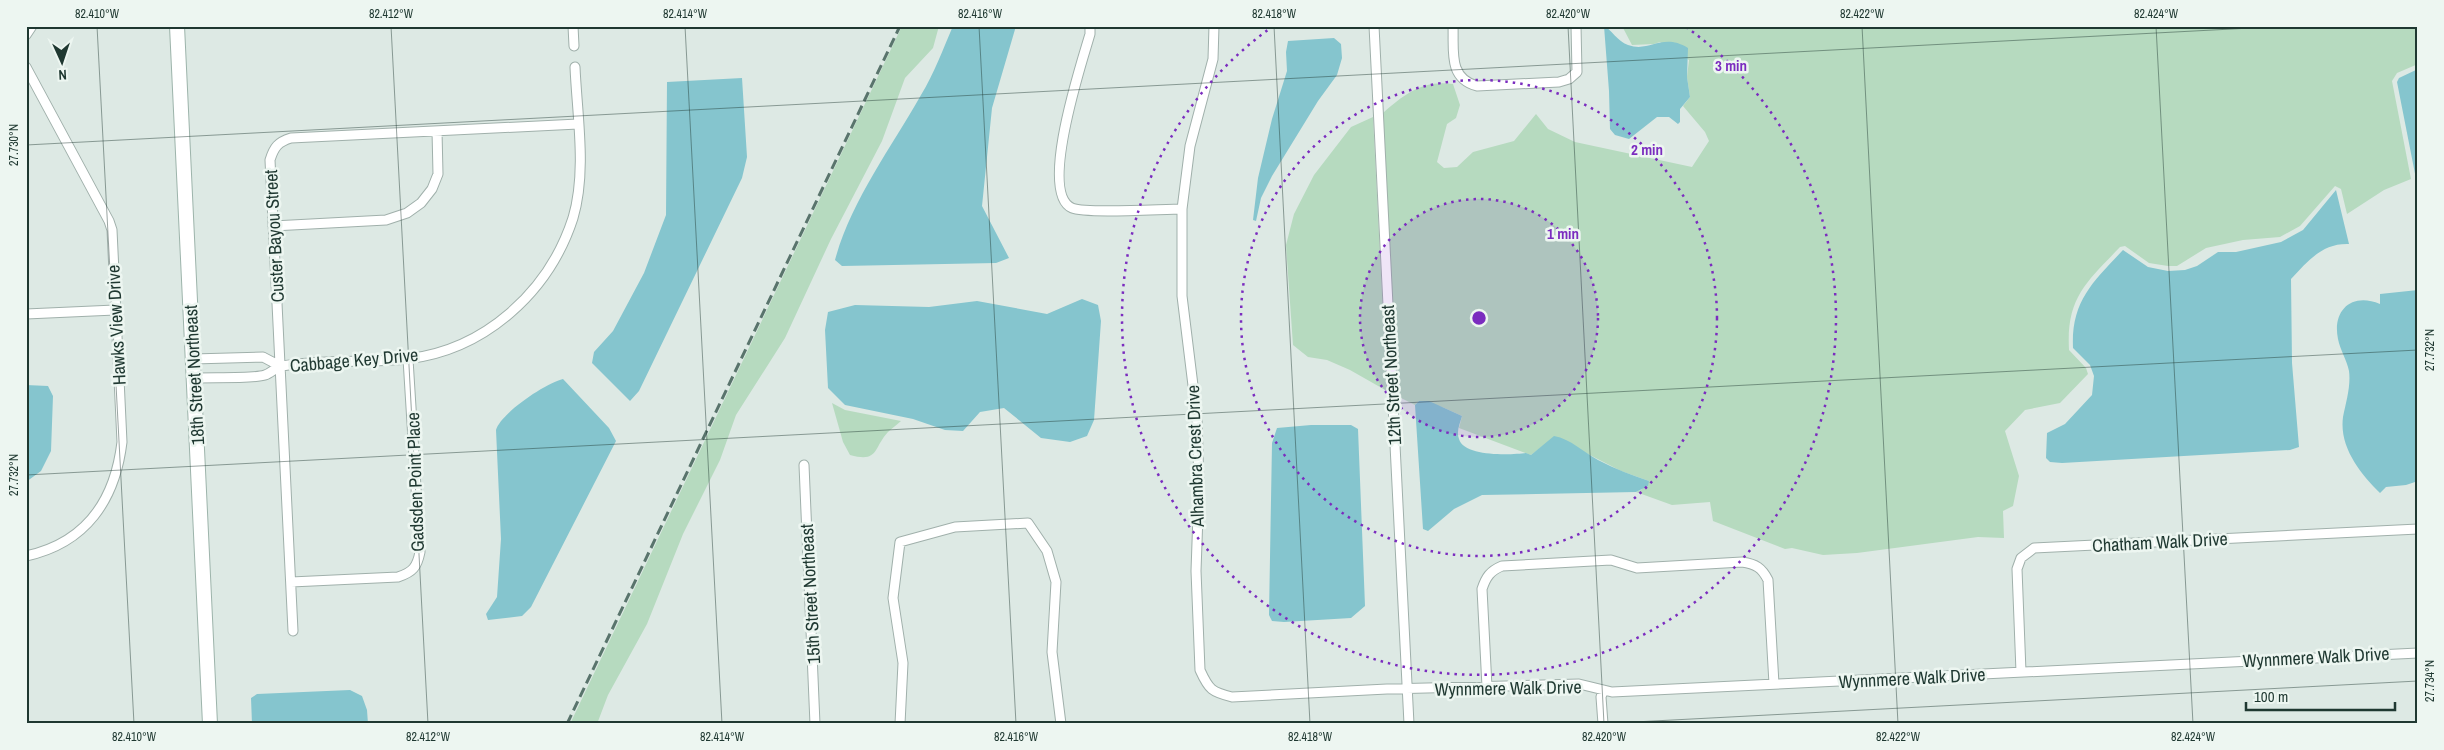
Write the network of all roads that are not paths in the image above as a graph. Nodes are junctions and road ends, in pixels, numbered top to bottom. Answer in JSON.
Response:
{"nodes":[{"id":1,"x":32,"y":26,"type":"edge"},
{"id":2,"x":177,"y":26,"type":"edge"},
{"id":3,"x":573,"y":26,"type":"edge"},
{"id":4,"x":1090,"y":26,"type":"edge"},
{"id":5,"x":1214,"y":26,"type":"edge"},
{"id":6,"x":1374,"y":26,"type":"edge"},
{"id":7,"x":1453,"y":26,"type":"edge"},
{"id":8,"x":1576,"y":26,"type":"edge"},
{"id":9,"x":26,"y":35,"type":"edge"},
{"id":10,"x":574,"y":46,"type":"dead end"},
{"id":11,"x":26,"y":67,"type":"edge"},
{"id":12,"x":575,"y":67,"type":"dead end"},
{"id":13,"x":578,"y":124,"type":"junction"},
{"id":14,"x":437,"y":131,"type":"junction"},
{"id":15,"x":1182,"y":209,"type":"junction"},
{"id":16,"x":273,"y":226,"type":"junction"},
{"id":17,"x":116,"y":310,"type":"junction"},
{"id":18,"x":26,"y":314,"type":"edge"},
{"id":19,"x":408,"y":358,"type":"junction"},
{"id":20,"x":193,"y":359,"type":"junction"},
{"id":21,"x":280,"y":366,"type":"junction"},
{"id":22,"x":194,"y":378,"type":"junction"},
{"id":23,"x":804,"y":465,"type":"dead end"},
{"id":24,"x":2418,"y":529,"type":"edge"},
{"id":25,"x":26,"y":556,"type":"edge"},
{"id":26,"x":291,"y":582,"type":"junction"},
{"id":27,"x":293,"y":631,"type":"dead end"},
{"id":28,"x":2418,"y":653,"type":"edge"},
{"id":29,"x":2021,"y":672,"type":"junction"},
{"id":30,"x":1774,"y":684,"type":"junction"},
{"id":31,"x":1487,"y":687,"type":"junction"},
{"id":32,"x":1407,"y":690,"type":"junction"},
{"id":33,"x":1603,"y":691,"type":"junction"},
{"id":34,"x":210,"y":724,"type":"edge"},
{"id":35,"x":815,"y":724,"type":"edge"},
{"id":36,"x":900,"y":724,"type":"edge"},
{"id":37,"x":1061,"y":724,"type":"edge"},
{"id":38,"x":1409,"y":724,"type":"edge"},
{"id":39,"x":1603,"y":724,"type":"edge"}],
"edges":[{"from":1,"to":9,"type":"street"},
{"from":2,"to":20,"type":"street","name":"18th Street Northeast"},
{"from":3,"to":10,"type":"street"},
{"from":4,"to":15,"type":"street"},
{"from":5,"to":15,"type":"street","name":"Alhambra Crest Drive"},
{"from":6,"to":32,"type":"street","name":"12th Street Northeast"},
{"from":7,"to":8,"type":"street"},
{"from":11,"to":17,"type":"street","name":"Hawks View Drive"},
{"from":12,"to":13,"type":"street","name":"Cabbage Key Drive"},
{"from":13,"to":14,"type":"street","name":"Custer Bayou Street"},
{"from":13,"to":19,"type":"street","name":"Cabbage Key Drive"},
{"from":14,"to":16,"type":"street"},
{"from":14,"to":16,"type":"street","name":"Custer Bayou Street"},
{"from":15,"to":32,"type":"street","name":"Alhambra Crest Drive"},
{"from":16,"to":21,"type":"street","name":"Custer Bayou Street"},
{"from":17,"to":18,"type":"street"},
{"from":17,"to":25,"type":"street","name":"Hawks View Drive"},
{"from":19,"to":21,"type":"street","name":"Cabbage Key Drive"},
{"from":19,"to":26,"type":"street","name":"Gadsden Point Place"},
{"from":20,"to":21,"type":"street","name":"Cabbage Key Drive"},
{"from":20,"to":22,"type":"street","name":"18th Street Northeast"},
{"from":21,"to":22,"type":"street","name":"Cabbage Key Drive"},
{"from":21,"to":26,"type":"street","name":"Custer Bayou Street"},
{"from":22,"to":34,"type":"street","name":"18th Street Northeast"},
{"from":23,"to":35,"type":"street","name":"15th Street Northeast"},
{"from":24,"to":29,"type":"street","name":"Chatham Walk Drive"},
{"from":26,"to":27,"type":"street","name":"Custer Bayou Street"},
{"from":28,"to":29,"type":"street","name":"Wynnmere Walk Drive"},
{"from":29,"to":30,"type":"street","name":"Wynnmere Walk Drive"},
{"from":30,"to":31,"type":"street"},
{"from":30,"to":33,"type":"street","name":"Wynnmere Walk Drive"},
{"from":31,"to":32,"type":"street","name":"Wynnmere Walk Drive"},
{"from":31,"to":33,"type":"street","name":"Wynnmere Walk Drive"},
{"from":32,"to":38,"type":"street","name":"12th Street Northeast"},
{"from":33,"to":39,"type":"street"},
{"from":36,"to":37,"type":"street"}]}
